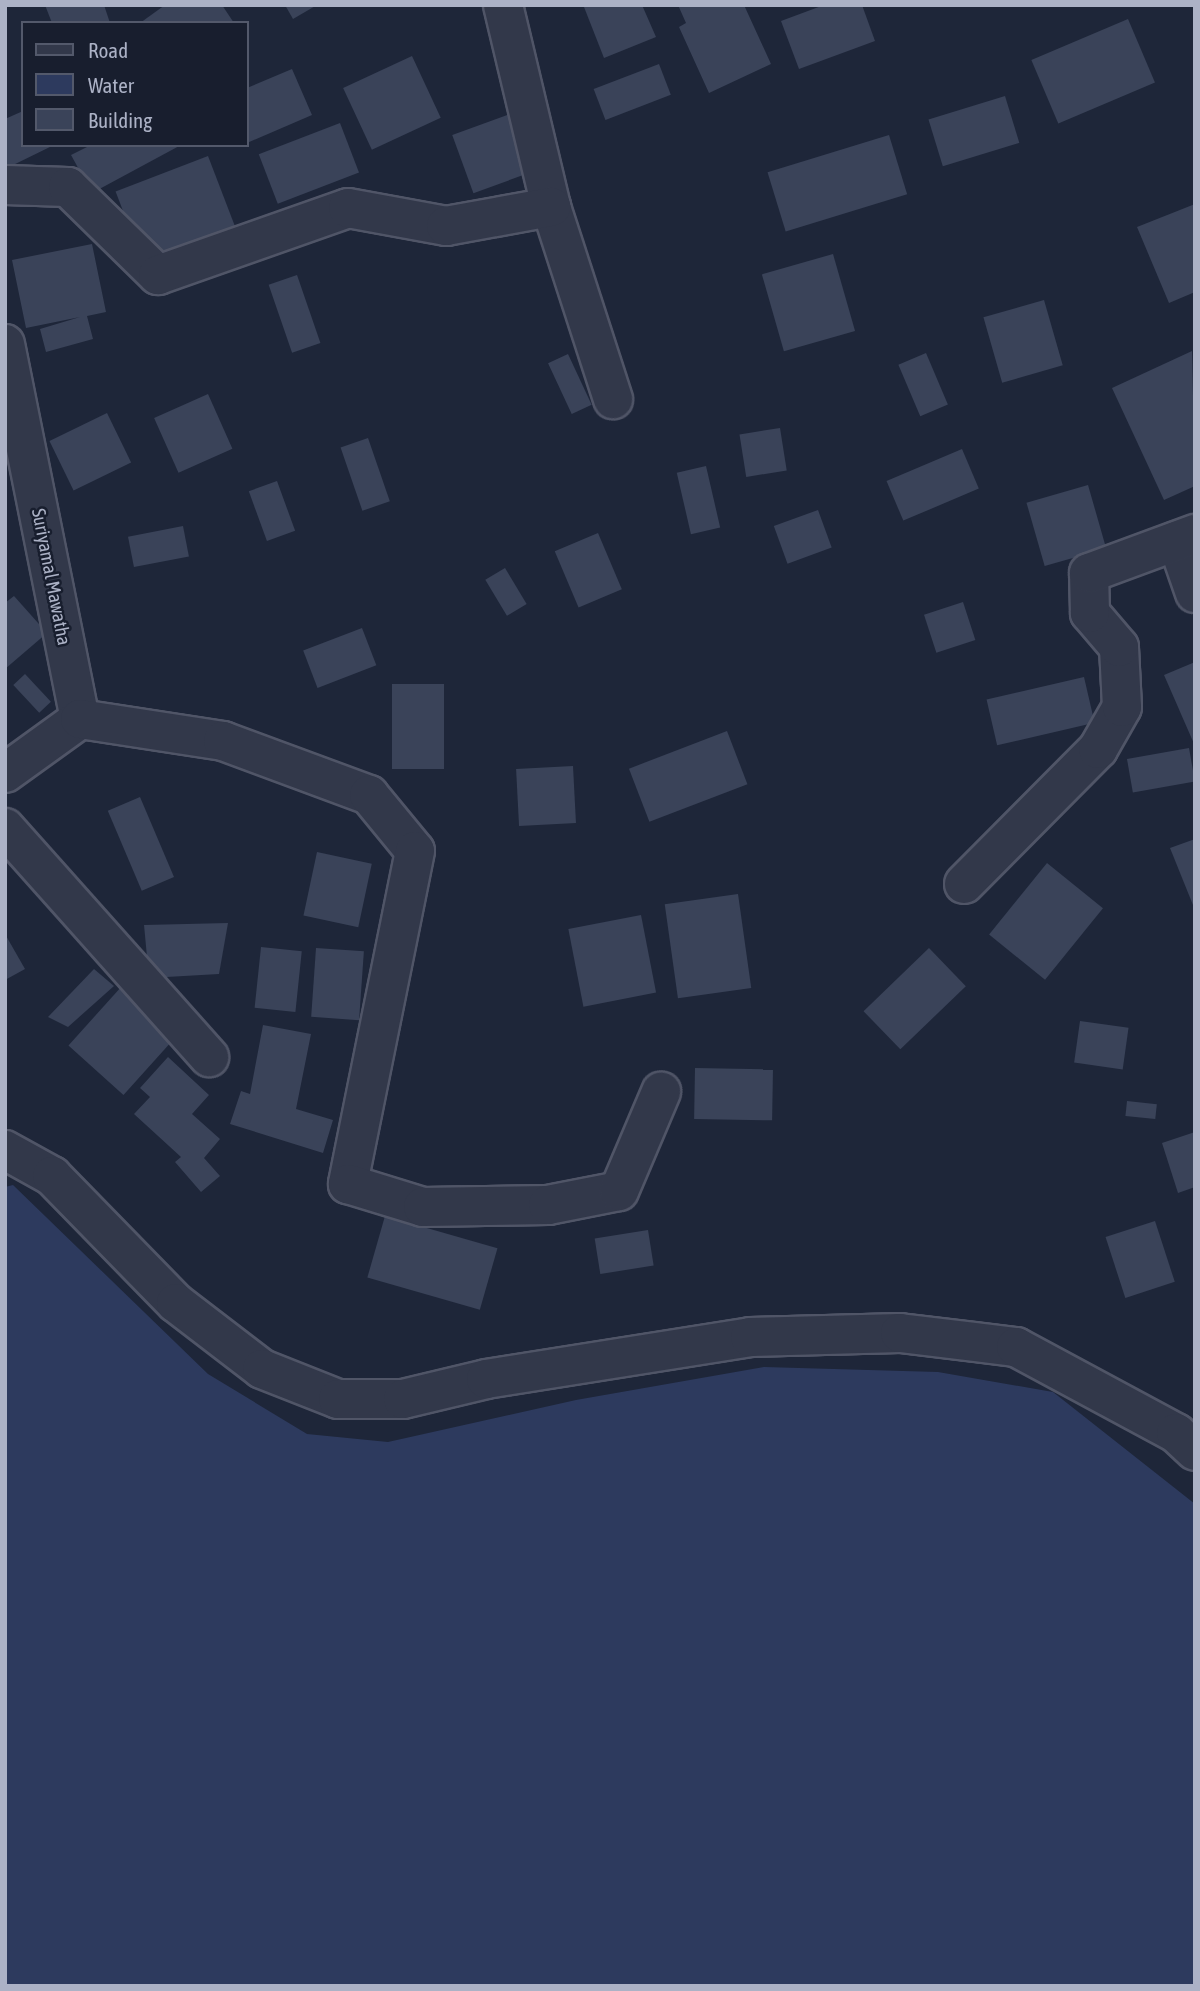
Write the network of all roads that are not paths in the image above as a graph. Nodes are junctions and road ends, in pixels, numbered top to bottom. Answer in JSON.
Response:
{"nodes":[{"id":1,"x":503,"y":5,"type":"edge"},
{"id":2,"x":5,"y":185,"type":"edge"},
{"id":3,"x":551,"y":207,"type":"junction"},
{"id":4,"x":5,"y":344,"type":"edge"},
{"id":5,"x":613,"y":399,"type":"dead end"},
{"id":6,"x":1186,"y":537,"type":"edge"},
{"id":7,"x":1195,"y":593,"type":"edge"},
{"id":8,"x":80,"y":719,"type":"junction"},
{"id":9,"x":5,"y":773,"type":"edge"},
{"id":10,"x":5,"y":828,"type":"edge"},
{"id":11,"x":964,"y":884,"type":"dead end"},
{"id":12,"x":209,"y":1057,"type":"dead end"},
{"id":13,"x":661,"y":1093,"type":"dead end"},
{"id":14,"x":5,"y":1150,"type":"edge"},
{"id":15,"x":1195,"y":1451,"type":"edge"}],
"edges":[{"from":1,"to":3,"type":"street"},
{"from":2,"to":3,"type":"street"},
{"from":3,"to":5,"type":"street"},
{"from":4,"to":8,"type":"street","name":"Suriyamal Mawatha"},
{"from":6,"to":7,"type":"street"},
{"from":6,"to":11,"type":"street"},
{"from":8,"to":9,"type":"street"},
{"from":8,"to":13,"type":"street"},
{"from":10,"to":12,"type":"street"},
{"from":14,"to":15,"type":"street"}]}
